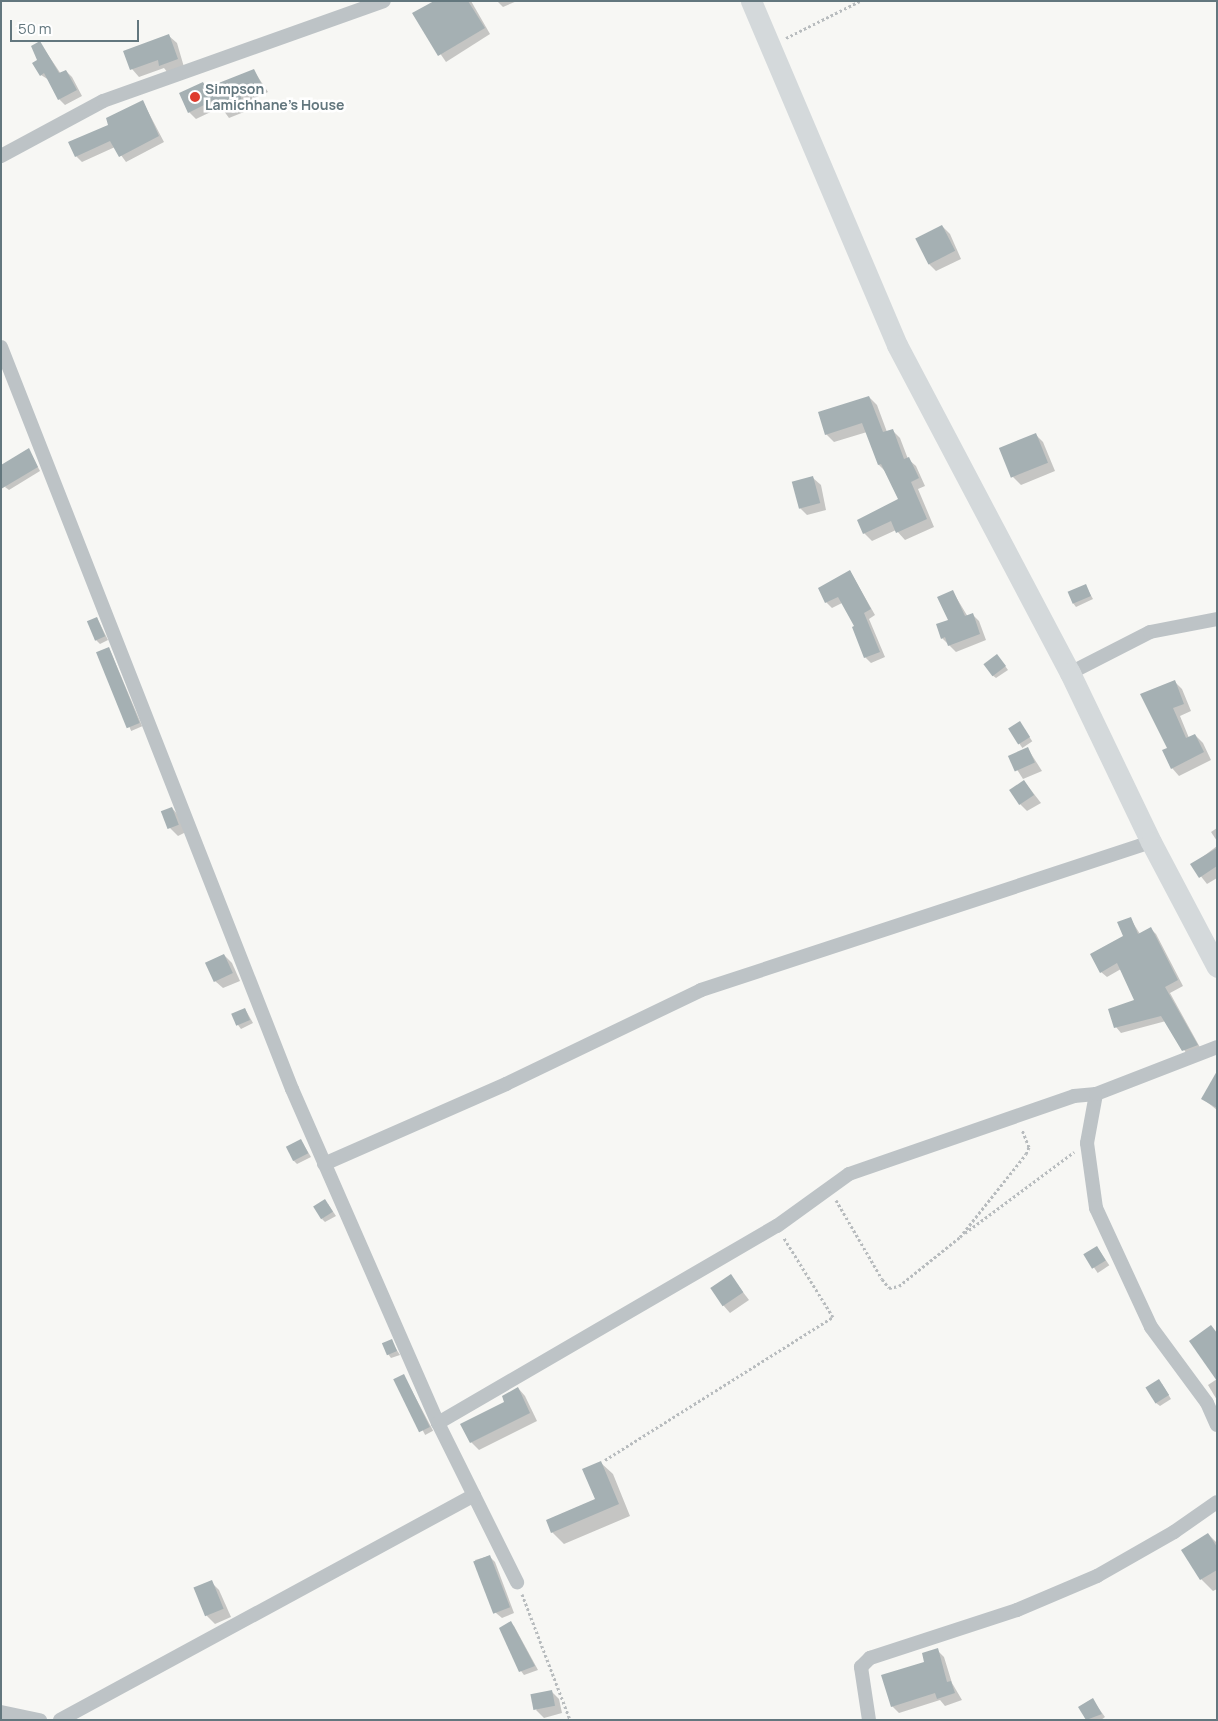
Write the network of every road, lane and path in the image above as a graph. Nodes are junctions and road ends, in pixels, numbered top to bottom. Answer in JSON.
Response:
{"nodes":[{"id":1,"x":384,"y":1,"type":"edge"},
{"id":2,"x":751,"y":1,"type":"edge"},
{"id":3,"x":860,"y":1,"type":"edge"},
{"id":4,"x":770,"y":46,"type":"junction"},
{"id":5,"x":1,"y":156,"type":"edge"},
{"id":6,"x":1,"y":347,"type":"edge"},
{"id":7,"x":1217,"y":619,"type":"edge"},
{"id":8,"x":1070,"y":673,"type":"junction"},
{"id":9,"x":1151,"y":842,"type":"junction"},
{"id":10,"x":1217,"y":967,"type":"edge"},
{"id":11,"x":1217,"y":1047,"type":"edge"},
{"id":12,"x":1096,"y":1094,"type":"junction"},
{"id":13,"x":1015,"y":1116,"type":"junction"},
{"id":14,"x":1088,"y":1143,"type":"junction"},
{"id":15,"x":324,"y":1164,"type":"junction"},
{"id":16,"x":829,"y":1188,"type":"junction"},
{"id":17,"x":776,"y":1226,"type":"junction"},
{"id":18,"x":960,"y":1237,"type":"junction"},
{"id":19,"x":438,"y":1423,"type":"junction"},
{"id":20,"x":1217,"y":1425,"type":"edge"},
{"id":21,"x":606,"y":1460,"type":"dead end"},
{"id":22,"x":474,"y":1495,"type":"junction"},
{"id":23,"x":1217,"y":1502,"type":"edge"},
{"id":24,"x":517,"y":1582,"type":"joint"},
{"id":25,"x":1,"y":1712,"type":"edge"},
{"id":26,"x":40,"y":1720,"type":"edge"},
{"id":27,"x":60,"y":1720,"type":"edge"},
{"id":28,"x":570,"y":1720,"type":"edge"},
{"id":29,"x":868,"y":1720,"type":"edge"}],
"edges":[{"from":1,"to":5,"type":"street"},
{"from":2,"to":4,"type":"main road"},
{"from":3,"to":4,"type":"path"},
{"from":4,"to":8,"type":"main road"},
{"from":6,"to":15,"type":"street"},
{"from":7,"to":8,"type":"street"},
{"from":8,"to":9,"type":"main road"},
{"from":9,"to":10,"type":"main road"},
{"from":9,"to":15,"type":"street"},
{"from":11,"to":12,"type":"street"},
{"from":12,"to":13,"type":"street"},
{"from":12,"to":14,"type":"street"},
{"from":13,"to":16,"type":"street"},
{"from":13,"to":18,"type":"path"},
{"from":14,"to":18,"type":"path"},
{"from":14,"to":20,"type":"street"},
{"from":15,"to":19,"type":"street"},
{"from":16,"to":17,"type":"street"},
{"from":16,"to":18,"type":"path"},
{"from":17,"to":19,"type":"street"},
{"from":17,"to":21,"type":"path"},
{"from":19,"to":22,"type":"street"},
{"from":22,"to":24,"type":"street"},
{"from":22,"to":27,"type":"street"},
{"from":23,"to":29,"type":"street"},
{"from":24,"to":28,"type":"path"},
{"from":25,"to":26,"type":"street"}]}
